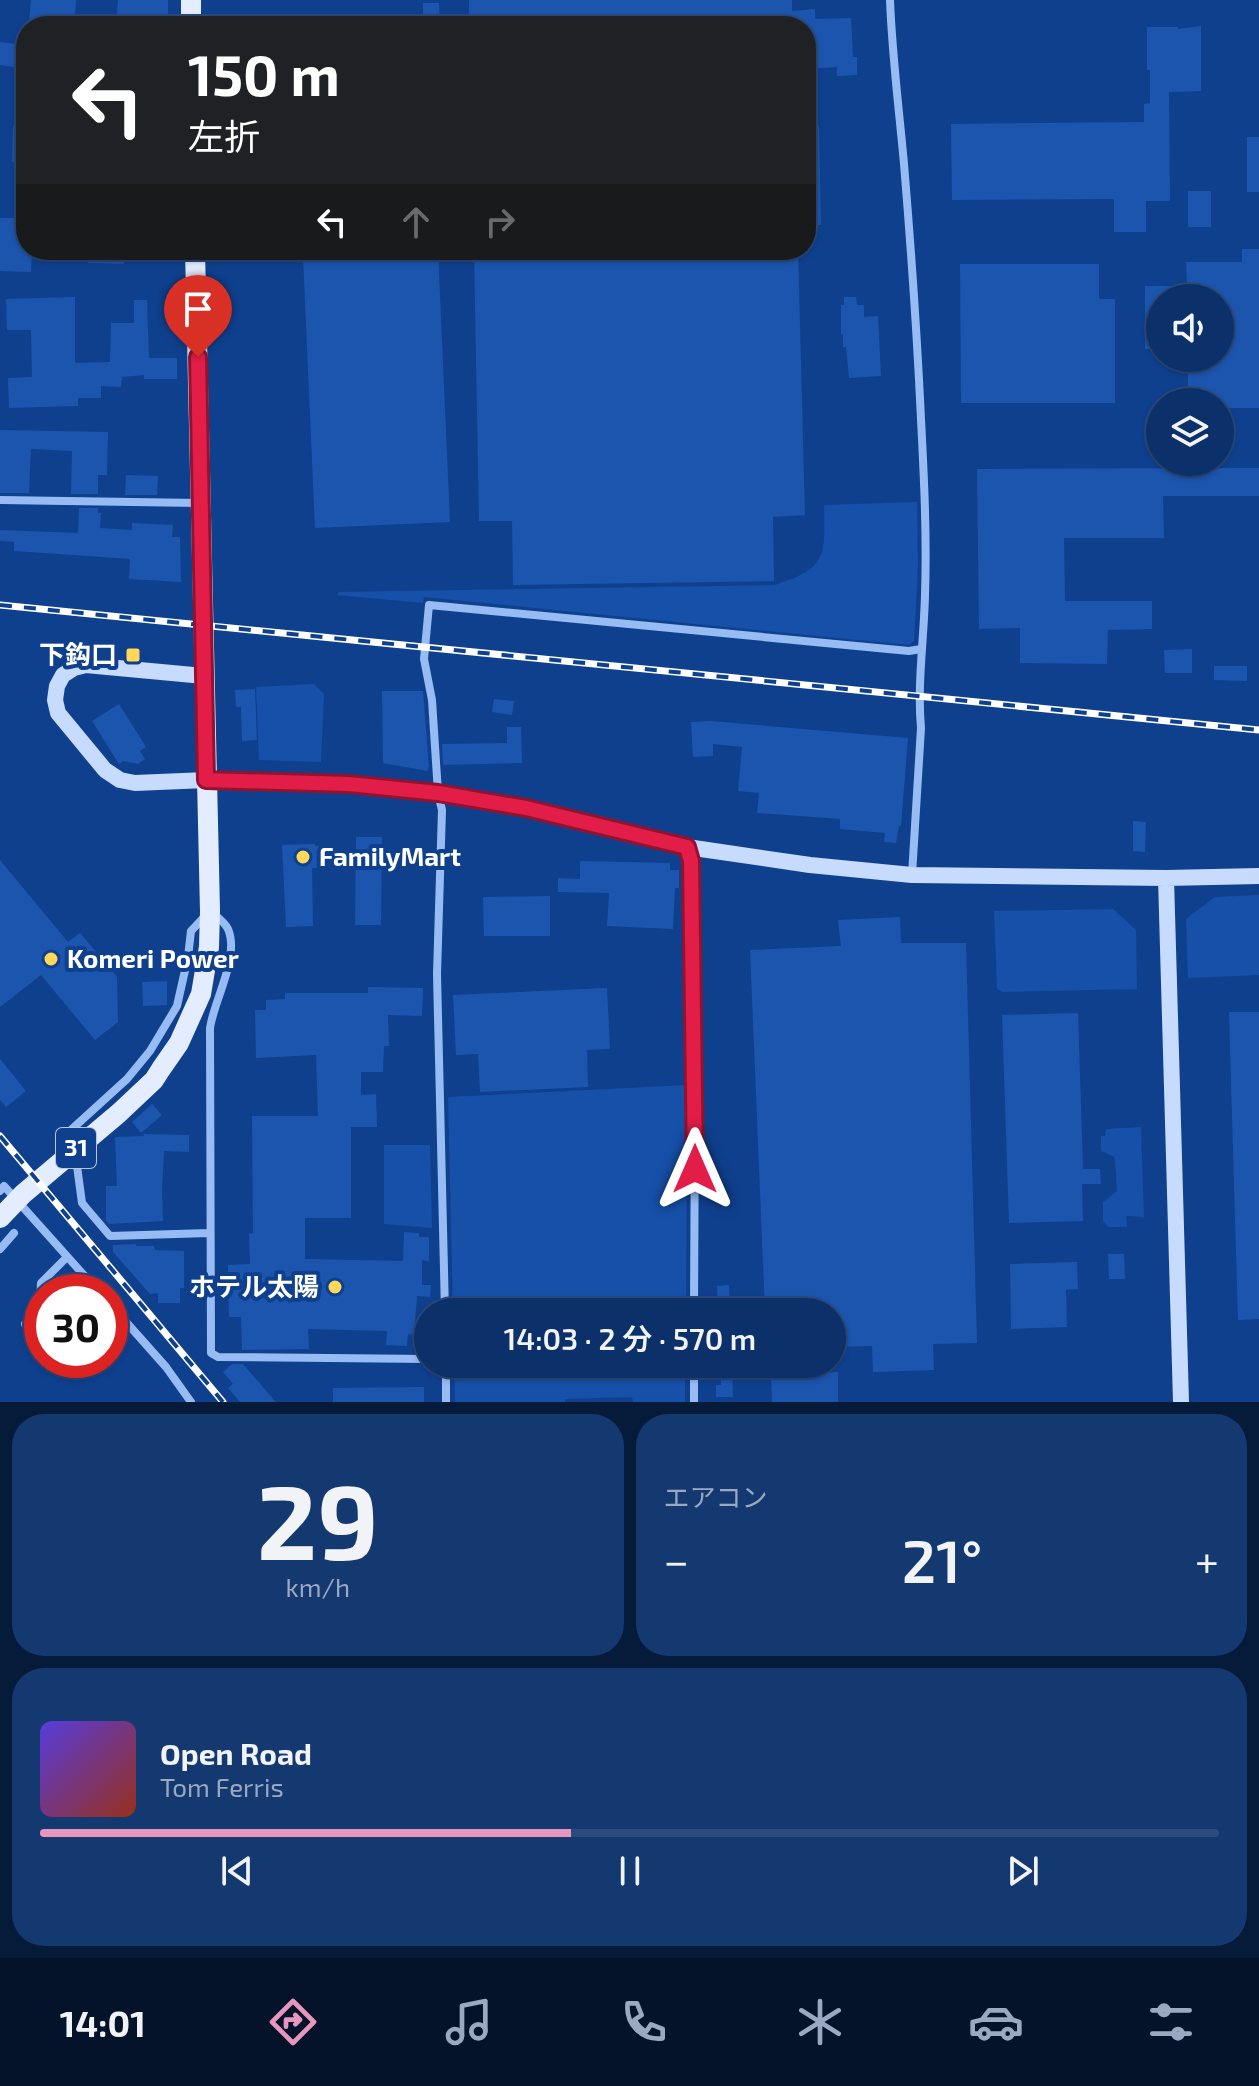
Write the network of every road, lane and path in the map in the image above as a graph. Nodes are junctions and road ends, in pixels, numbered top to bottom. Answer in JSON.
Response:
{"nodes":[{"id":1,"x":890,"y":0,"type":"edge"},
{"id":2,"x":195,"y":260,"type":"edge"},
{"id":3,"x":0,"y":500,"type":"edge"},
{"id":4,"x":202,"y":504,"type":"junction"},
{"id":5,"x":921,"y":649,"type":"junction"},
{"id":6,"x":204,"y":676,"type":"junction"},
{"id":7,"x":206,"y":780,"type":"junction"},
{"id":8,"x":438,"y":793,"type":"junction"},
{"id":9,"x":687,"y":847,"type":"junction"},
{"id":10,"x":912,"y":875,"type":"junction"},
{"id":11,"x":1259,"y":876,"type":"edge"},
{"id":12,"x":1166,"y":878,"type":"junction"},
{"id":13,"x":210,"y":911,"type":"junction"},
{"id":14,"x":1,"y":1186,"type":"edge"},
{"id":15,"x":7,"y":1226,"type":"edge"},
{"id":16,"x":209,"y":1233,"type":"junction"},
{"id":17,"x":0,"y":1249,"type":"edge"},
{"id":18,"x":67,"y":1257,"type":"junction"},
{"id":19,"x":50,"y":1274,"type":"edge"},
{"id":20,"x":83,"y":1274,"type":"edge"},
{"id":21,"x":445,"y":1298,"type":"edge"},
{"id":22,"x":694,"y":1298,"type":"edge"},
{"id":23,"x":128,"y":1324,"type":"edge"},
{"id":24,"x":414,"y":1359,"type":"edge"},
{"id":25,"x":446,"y":1378,"type":"edge"},
{"id":26,"x":694,"y":1378,"type":"edge"},
{"id":27,"x":191,"y":1402,"type":"edge"},
{"id":28,"x":446,"y":1402,"type":"edge"},
{"id":29,"x":694,"y":1402,"type":"edge"},
{"id":30,"x":1181,"y":1402,"type":"edge"}],
"edges":[{"from":1,"to":5,"type":"street"},
{"from":2,"to":4,"type":"main road","number":"31"},
{"from":3,"to":4,"type":"street"},
{"from":4,"to":6,"type":"main road","number":"31"},
{"from":5,"to":8,"type":"street"},
{"from":5,"to":10,"type":"street"},
{"from":6,"to":7,"type":"main road","number":"31"},
{"from":6,"to":7,"type":"street"},
{"from":7,"to":8,"type":"street"},
{"from":7,"to":13,"type":"main road","number":"31"},
{"from":8,"to":9,"type":"street"},
{"from":8,"to":21,"type":"street"},
{"from":9,"to":10,"type":"street"},
{"from":9,"to":22,"type":"street"},
{"from":10,"to":12,"type":"street"},
{"from":11,"to":12,"type":"street"},
{"from":12,"to":30,"type":"street"},
{"from":13,"to":15,"type":"main road","number":"31"},
{"from":13,"to":16,"type":"street"},
{"from":13,"to":16,"type":"street"},
{"from":14,"to":18,"type":"street"},
{"from":15,"to":17,"type":"street"},
{"from":16,"to":24,"type":"street"},
{"from":18,"to":19,"type":"street"},
{"from":18,"to":20,"type":"street"},
{"from":23,"to":27,"type":"street"},
{"from":25,"to":28,"type":"street"},
{"from":26,"to":29,"type":"street"}]}
